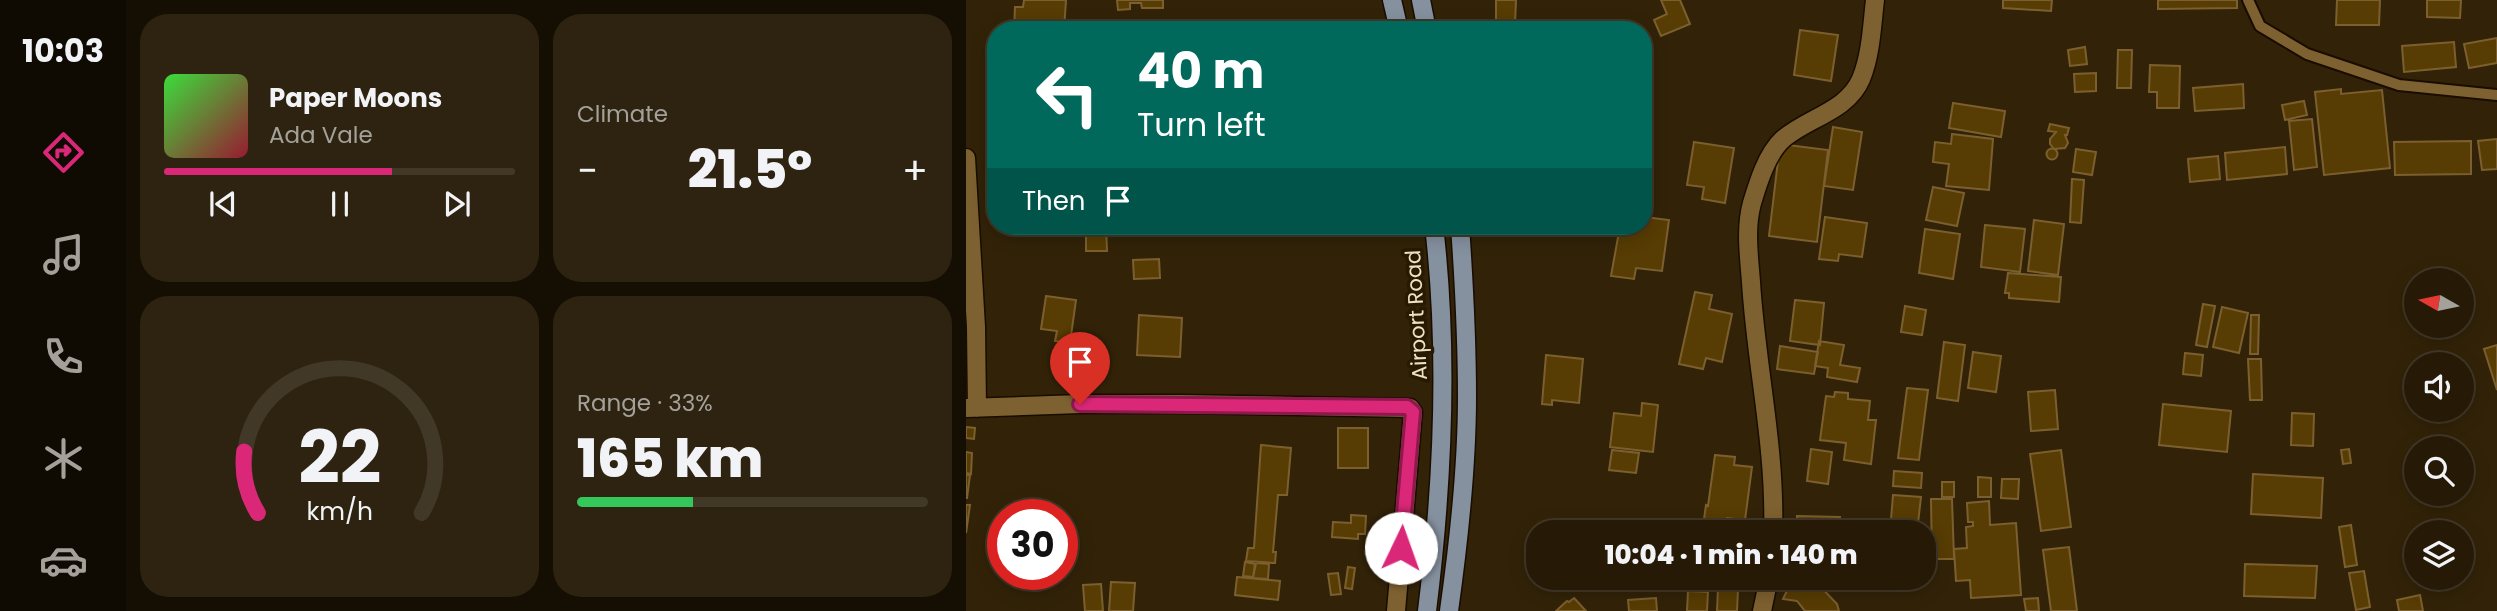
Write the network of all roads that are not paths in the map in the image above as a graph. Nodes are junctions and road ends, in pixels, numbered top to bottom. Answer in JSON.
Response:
{"nodes":[{"id":1,"x":1392,"y":0,"type":"edge"},
{"id":2,"x":1421,"y":0,"type":"edge"},
{"id":3,"x":1875,"y":0,"type":"edge"},
{"id":4,"x":2248,"y":0,"type":"edge"},
{"id":5,"x":1397,"y":21,"type":"edge"},
{"id":6,"x":1425,"y":21,"type":"edge"},
{"id":7,"x":2497,"y":95,"type":"edge"},
{"id":8,"x":966,"y":158,"type":"edge"},
{"id":9,"x":1435,"y":235,"type":"edge"},
{"id":10,"x":1461,"y":235,"type":"edge"},
{"id":11,"x":972,"y":408,"type":"edge"},
{"id":12,"x":1774,"y":520,"type":"edge"},
{"id":13,"x":1766,"y":590,"type":"edge"},
{"id":14,"x":1396,"y":611,"type":"edge"},
{"id":15,"x":1427,"y":611,"type":"edge"},
{"id":16,"x":1449,"y":611,"type":"edge"},
{"id":17,"x":1762,"y":611,"type":"edge"}],
"edges":[{"from":1,"to":5,"type":"main road"},
{"from":2,"to":6,"type":"main road"},
{"from":3,"to":12,"type":"street"},
{"from":4,"to":7,"type":"lane"},
{"from":8,"to":11,"type":"street"},
{"from":9,"to":15,"type":"main road","name":"Airport Road"},
{"from":10,"to":16,"type":"main road"},
{"from":11,"to":14,"type":"street"},
{"from":13,"to":17,"type":"street"}]}
